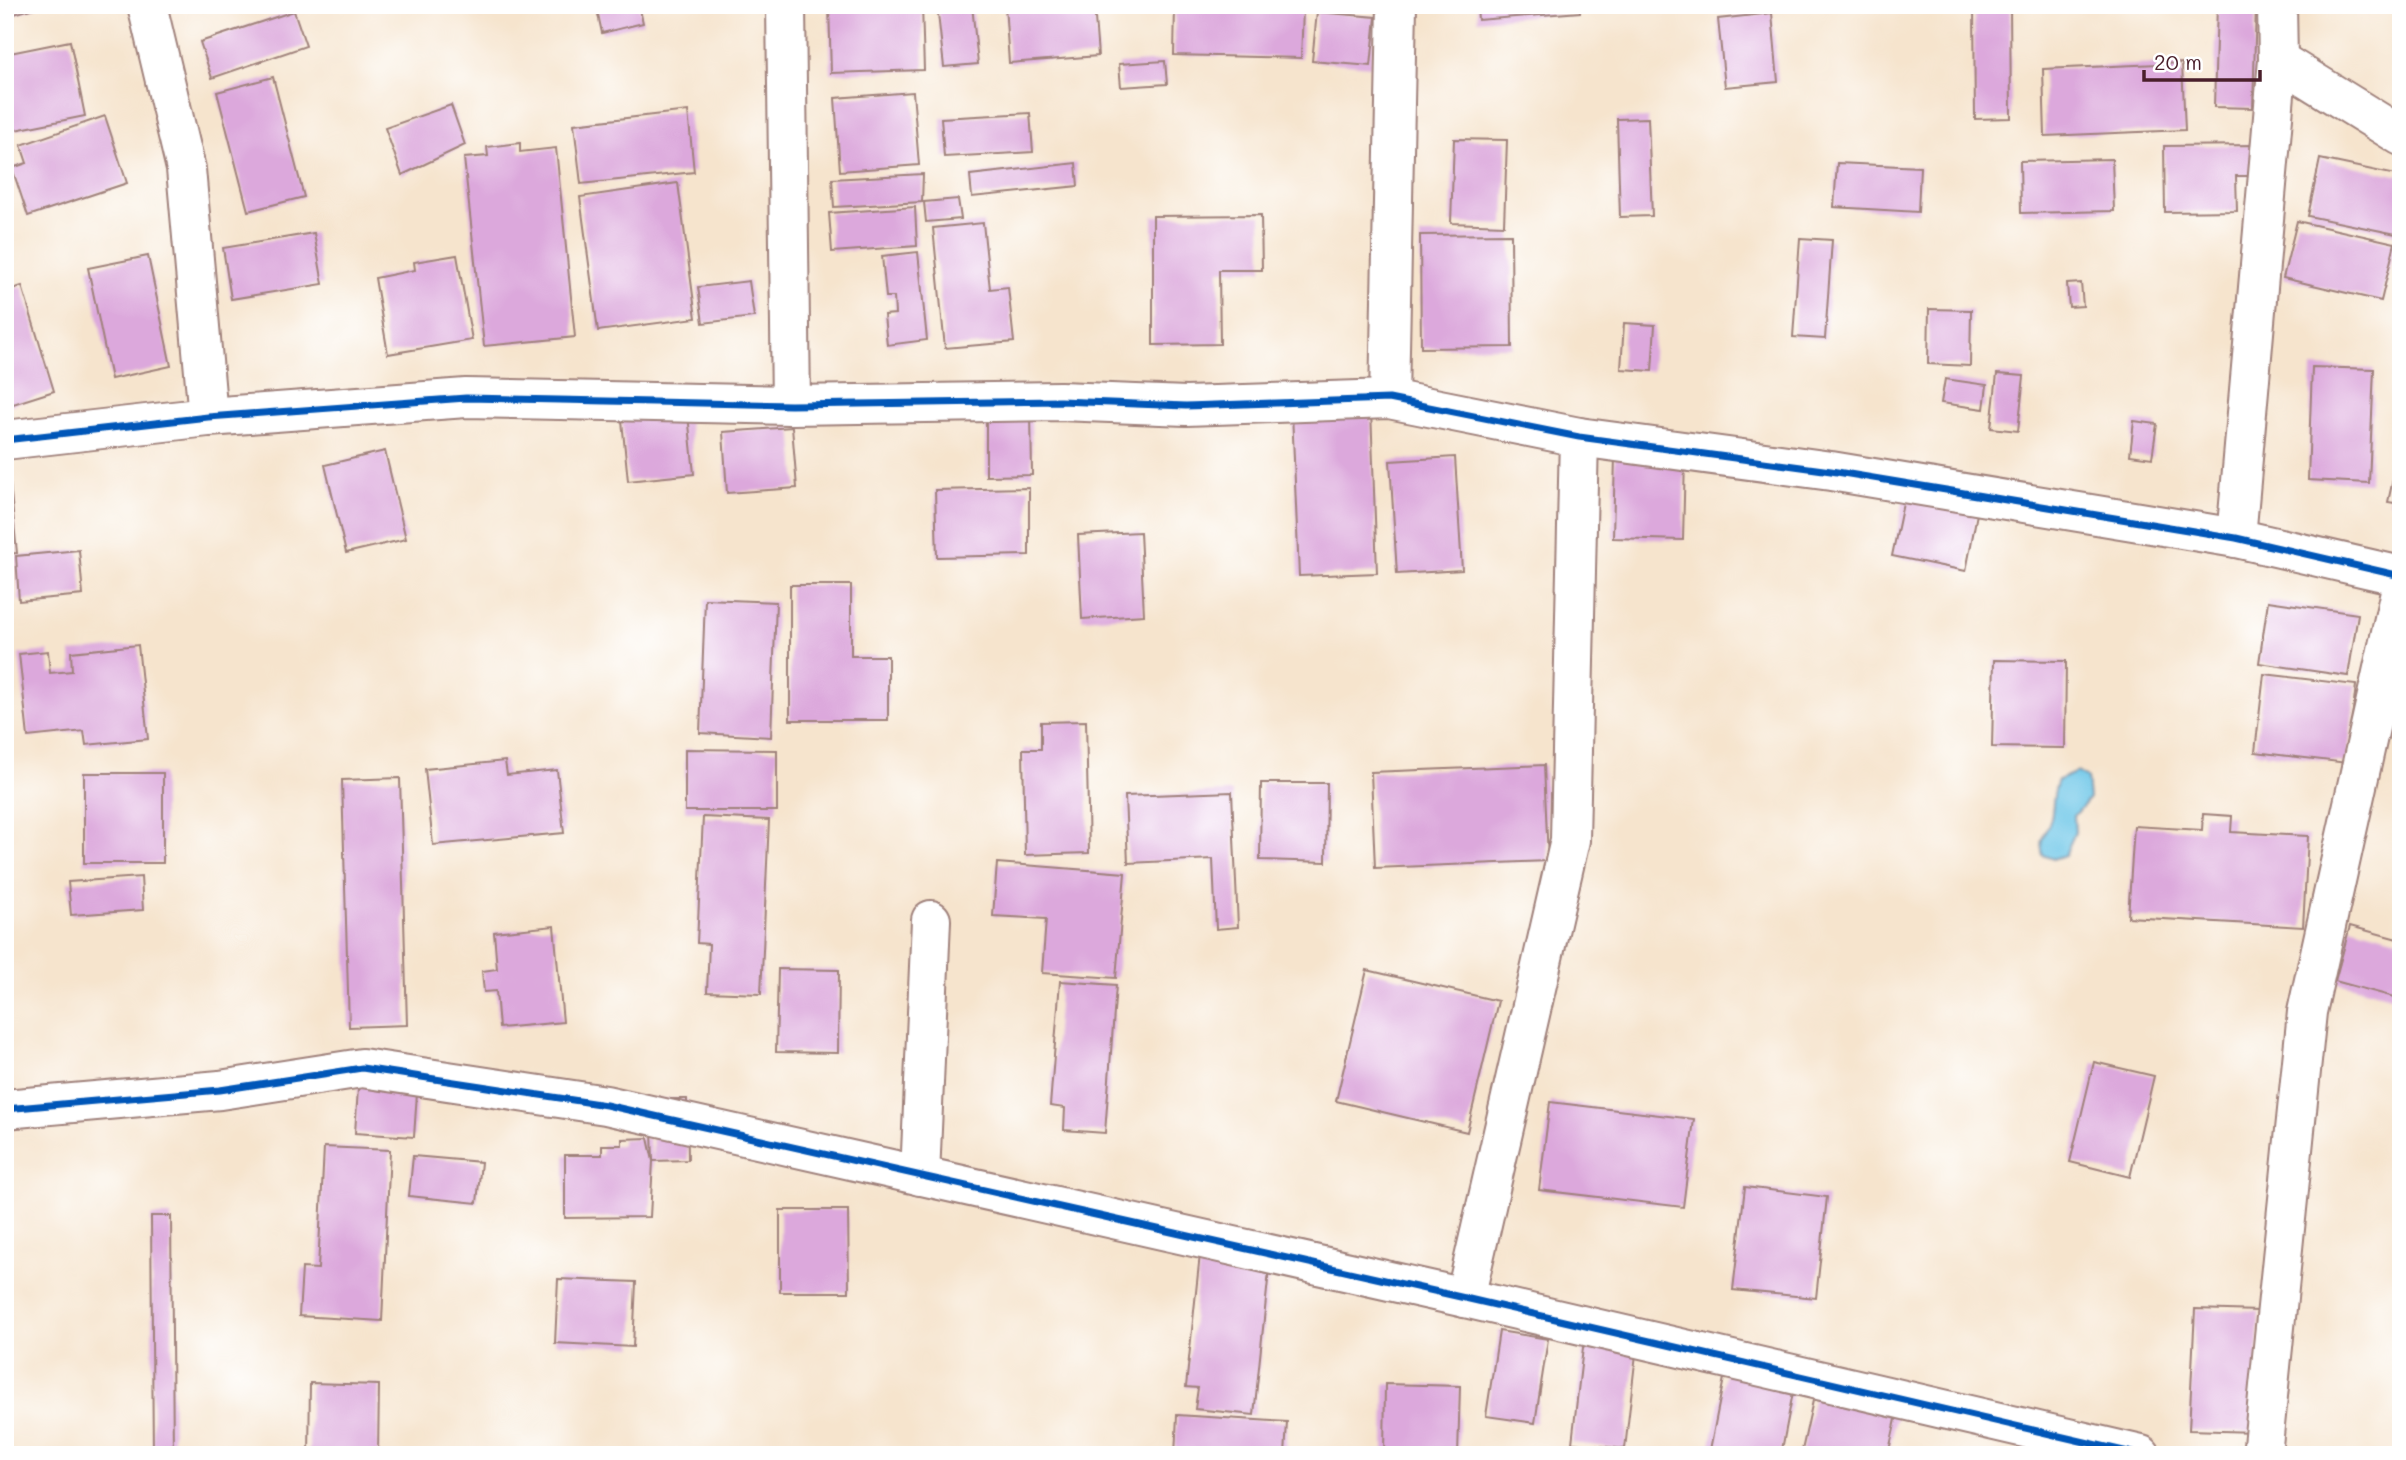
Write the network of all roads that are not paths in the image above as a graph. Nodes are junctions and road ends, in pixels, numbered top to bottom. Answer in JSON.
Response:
{"nodes":[{"id":1,"x":147,"y":5,"type":"edge"},
{"id":2,"x":786,"y":5,"type":"edge"},
{"id":3,"x":1397,"y":5,"type":"edge"},
{"id":4,"x":2277,"y":5,"type":"edge"},
{"id":5,"x":2278,"y":60,"type":"junction"},
{"id":6,"x":2401,"y":136,"type":"edge"},
{"id":7,"x":1389,"y":399,"type":"junction"},
{"id":8,"x":791,"y":405,"type":"junction"},
{"id":9,"x":208,"y":417,"type":"junction"},
{"id":10,"x":1578,"y":437,"type":"junction"},
{"id":11,"x":5,"y":440,"type":"edge"},
{"id":12,"x":2235,"y":538,"type":"junction"},
{"id":13,"x":2401,"y":576,"type":"edge"},
{"id":14,"x":2401,"y":587,"type":"edge"},
{"id":15,"x":932,"y":920,"type":"dead end"},
{"id":16,"x":5,"y":1109,"type":"edge"},
{"id":17,"x":920,"y":1176,"type":"junction"},
{"id":18,"x":1465,"y":1298,"type":"junction"},
{"id":19,"x":2141,"y":1455,"type":"edge"},
{"id":20,"x":2262,"y":1455,"type":"edge"}],
"edges":[{"from":1,"to":9,"type":"street"},
{"from":2,"to":8,"type":"street"},
{"from":3,"to":7,"type":"street"},
{"from":4,"to":5,"type":"street"},
{"from":5,"to":6,"type":"street"},
{"from":5,"to":12,"type":"street"},
{"from":7,"to":8,"type":"street"},
{"from":7,"to":10,"type":"street"},
{"from":8,"to":9,"type":"street"},
{"from":9,"to":11,"type":"street"},
{"from":10,"to":12,"type":"street"},
{"from":10,"to":18,"type":"street"},
{"from":12,"to":13,"type":"street"},
{"from":14,"to":20,"type":"street"},
{"from":15,"to":17,"type":"street"},
{"from":16,"to":17,"type":"street"},
{"from":17,"to":18,"type":"street"},
{"from":18,"to":19,"type":"street"}]}
